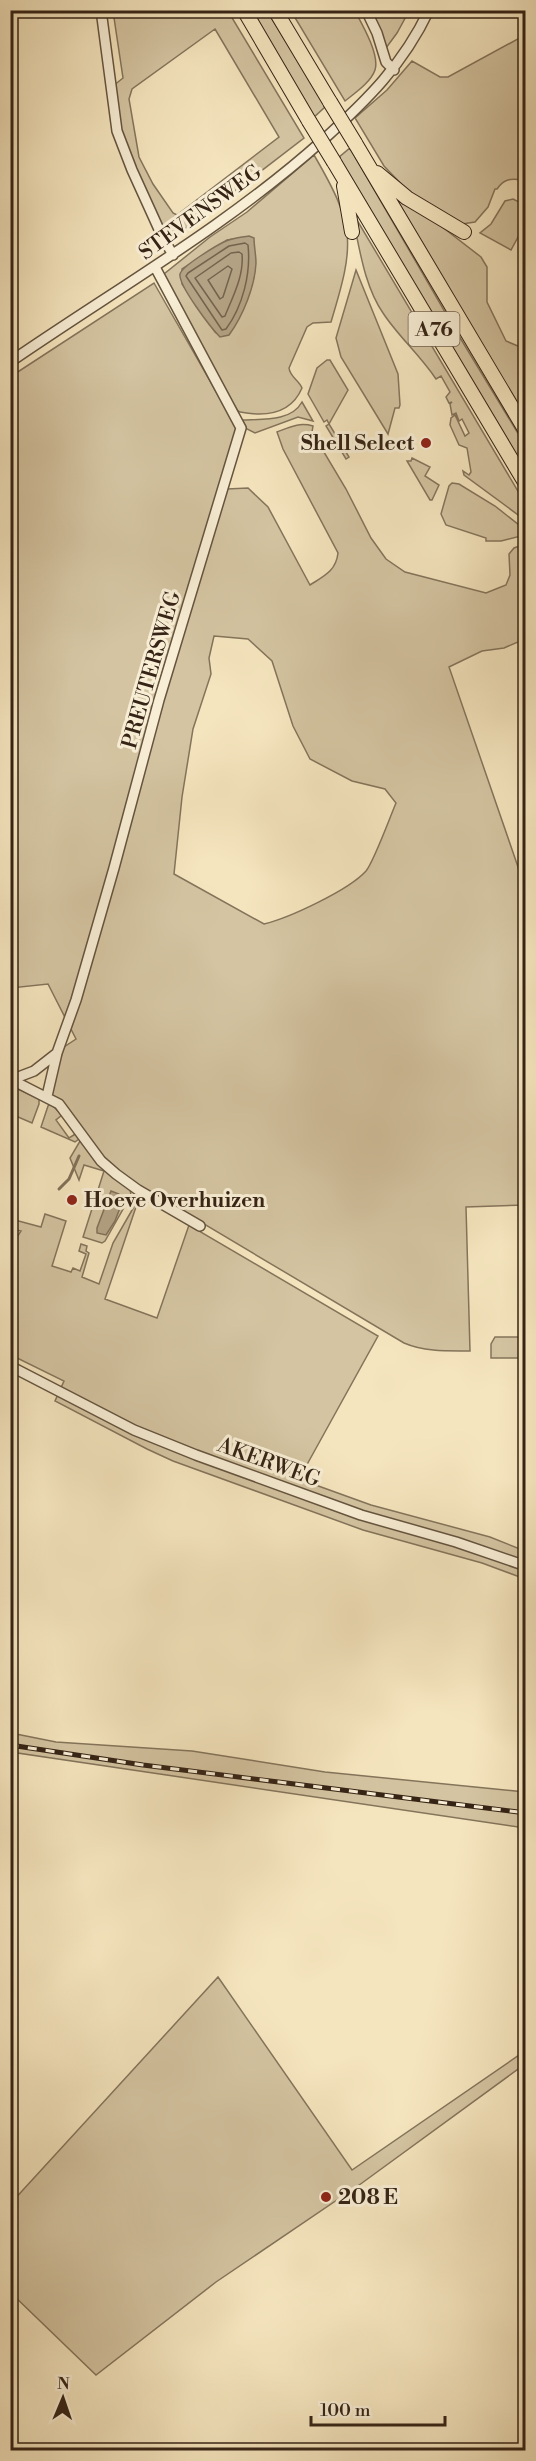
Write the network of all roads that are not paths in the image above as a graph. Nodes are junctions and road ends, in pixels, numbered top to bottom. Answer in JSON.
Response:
{"nodes":[{"id":1,"x":101,"y":10,"type":"edge"},
{"id":2,"x":244,"y":10,"type":"edge"},
{"id":3,"x":275,"y":10,"type":"edge"},
{"id":4,"x":366,"y":10,"type":"edge"},
{"id":5,"x":422,"y":10,"type":"edge"},
{"id":6,"x":429,"y":10,"type":"edge"},
{"id":7,"x":406,"y":52,"type":"junction"},
{"id":8,"x":394,"y":70,"type":"junction"},
{"id":9,"x":368,"y":166,"type":"junction"},
{"id":10,"x":342,"y":176,"type":"junction"},
{"id":11,"x":352,"y":232,"type":"dead end"},
{"id":12,"x":464,"y":232,"type":"dead end"},
{"id":13,"x":173,"y":255,"type":"junction"},
{"id":14,"x":155,"y":267,"type":"junction"},
{"id":15,"x":10,"y":362,"type":"edge"},
{"id":16,"x":525,"y":431,"type":"edge"},
{"id":17,"x":525,"y":484,"type":"edge"},
{"id":18,"x":57,"y":1053,"type":"junction"},
{"id":19,"x":12,"y":1079,"type":"edge"},
{"id":20,"x":47,"y":1096,"type":"junction"},
{"id":21,"x":200,"y":1226,"type":"dead end"},
{"id":22,"x":10,"y":1366,"type":"edge"},
{"id":23,"x":525,"y":1566,"type":"edge"}],
"edges":[{"from":1,"to":13,"type":"street"},
{"from":2,"to":10,"type":"highway","number":"A76","bridge":true},
{"from":3,"to":9,"type":"highway","number":"A76","bridge":true},
{"from":4,"to":8,"type":"street"},
{"from":5,"to":7,"type":"street","name":"STEVENSWEG"},
{"from":6,"to":7,"type":"street","name":"STEVENSWEG"},
{"from":7,"to":8,"type":"street","name":"STEVENSWEG"},
{"from":8,"to":13,"type":"street","name":"STEVENSWEG"},
{"from":9,"to":12,"type":"highway","number":"A76"},
{"from":9,"to":16,"type":"highway","number":"A76"},
{"from":10,"to":11,"type":"highway","number":"A76"},
{"from":10,"to":17,"type":"highway","number":"A76"},
{"from":13,"to":14,"type":"street","name":"STEVENSWEG"},
{"from":14,"to":15,"type":"street","name":"STEVENSWEG"},
{"from":14,"to":18,"type":"street","name":"PREUTERSWEG"},
{"from":18,"to":19,"type":"street"},
{"from":18,"to":20,"type":"street","name":"PREUTERSWEG"},
{"from":19,"to":20,"type":"street"},
{"from":20,"to":21,"type":"street"},
{"from":22,"to":23,"type":"street","name":"AKERWEG"}]}
